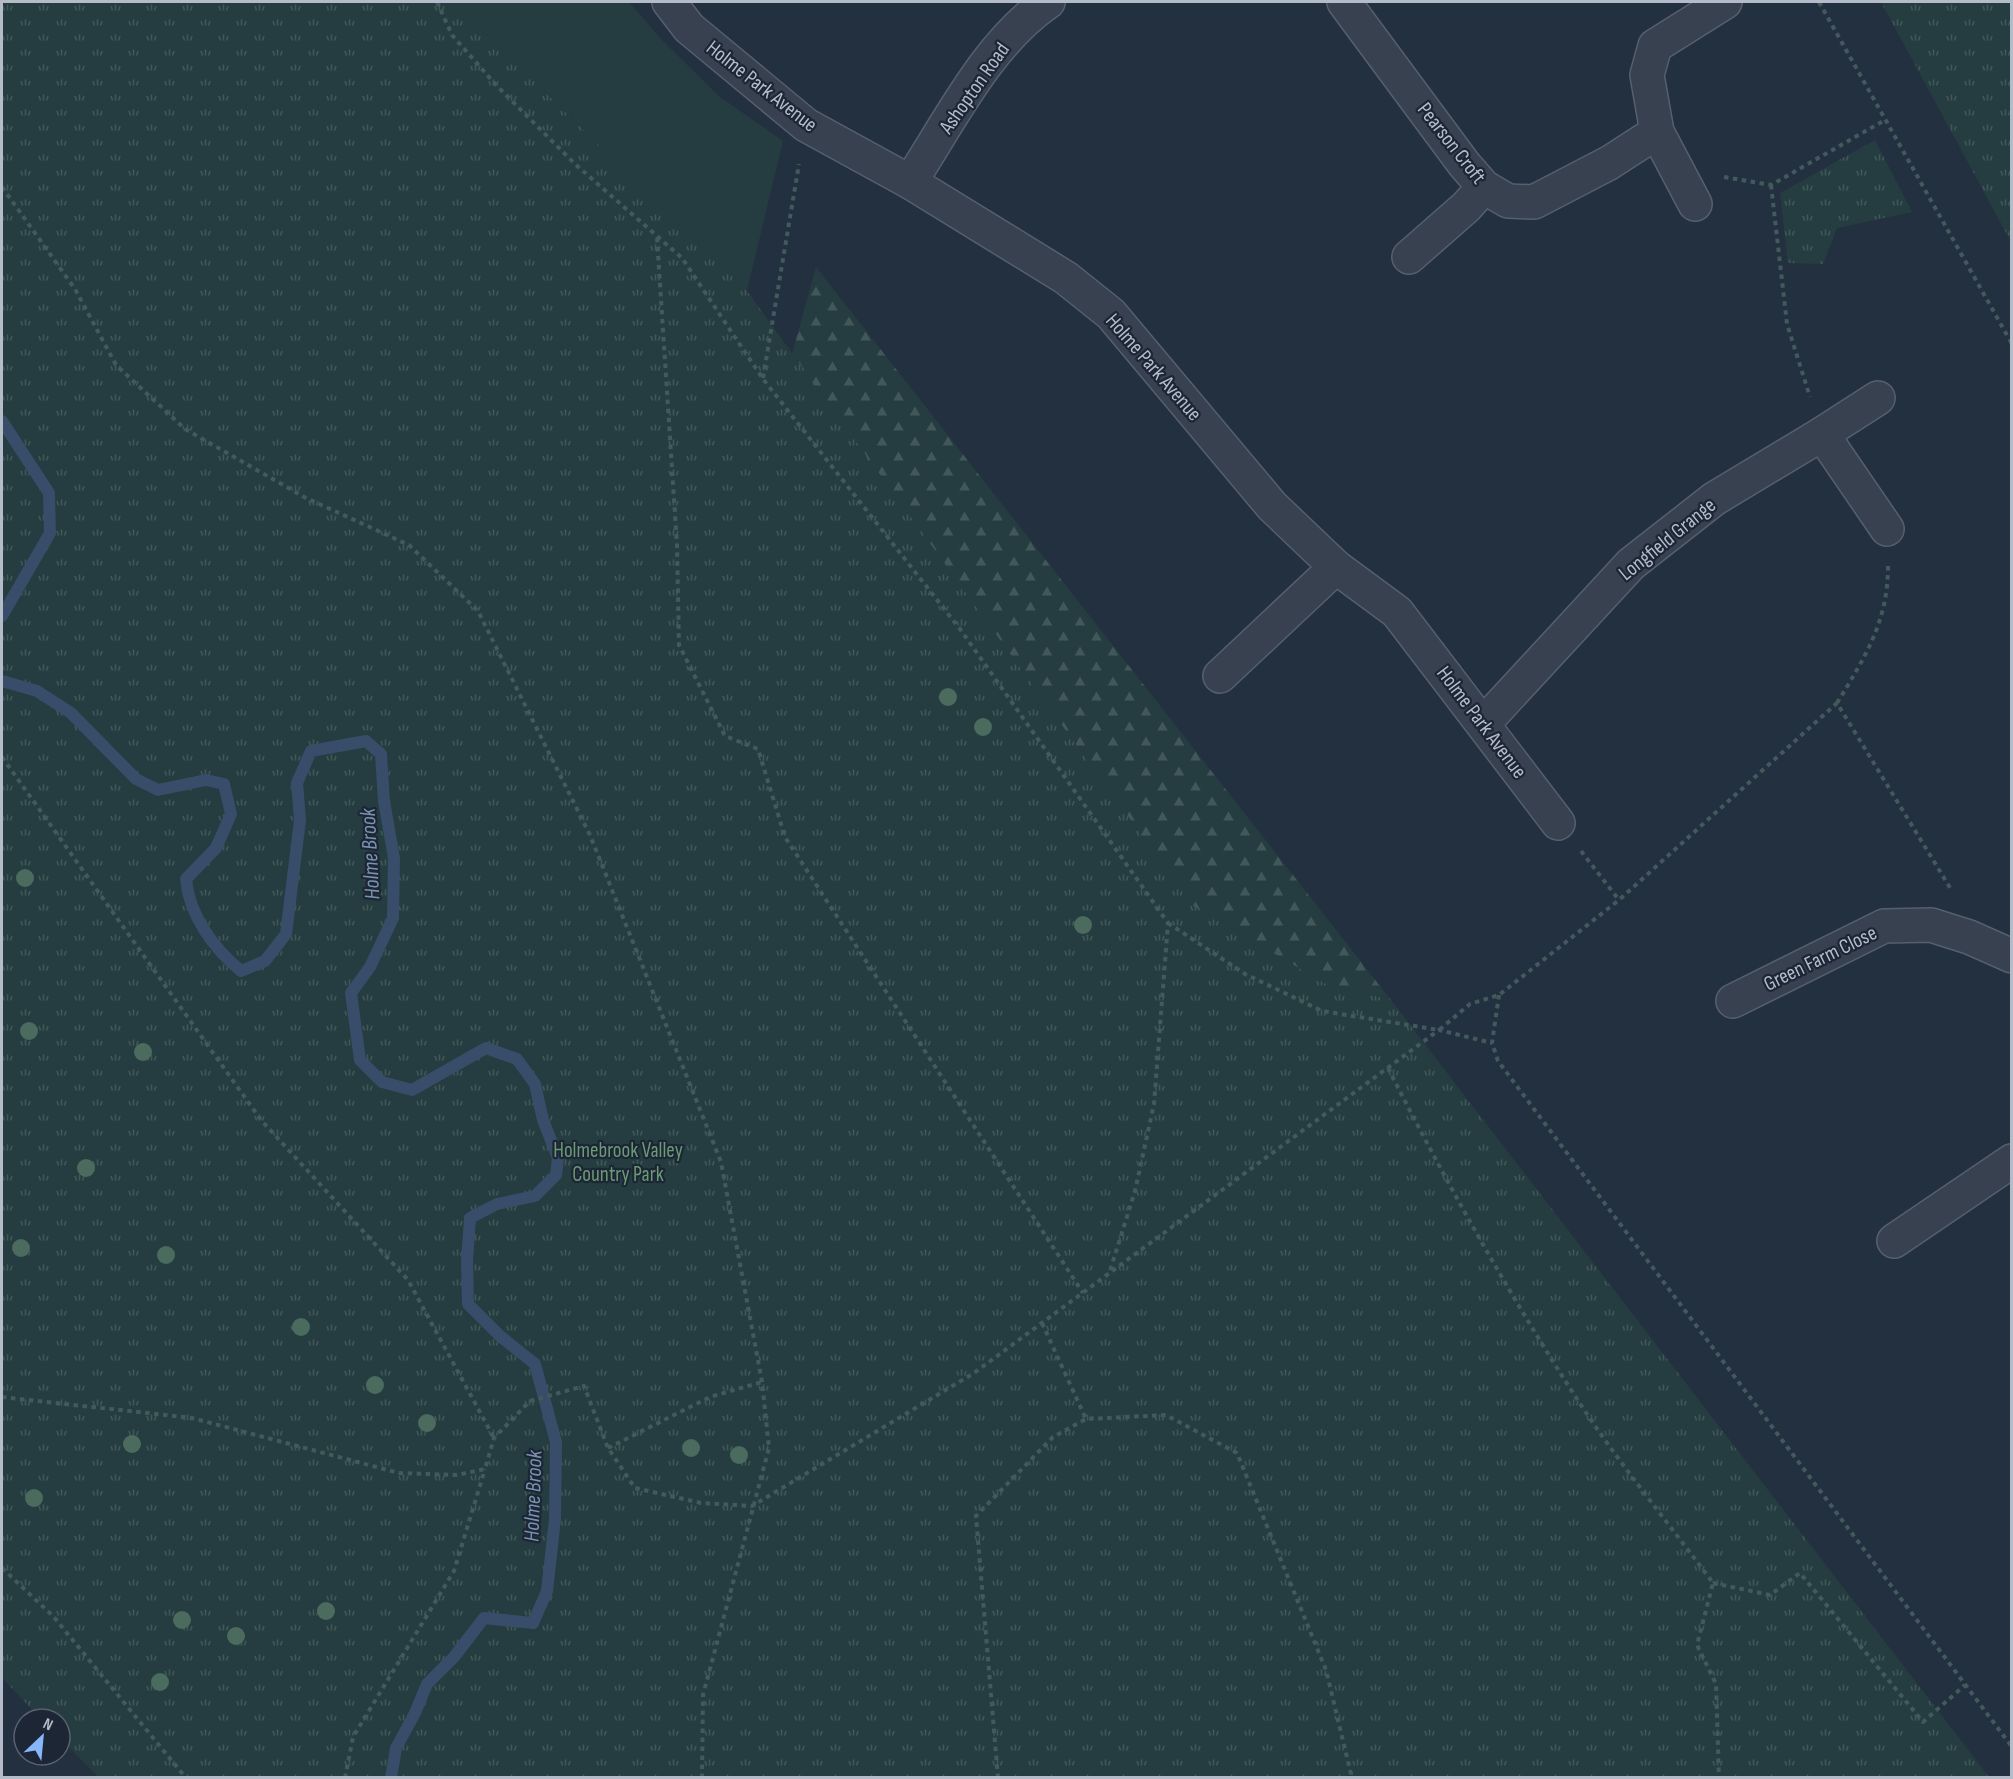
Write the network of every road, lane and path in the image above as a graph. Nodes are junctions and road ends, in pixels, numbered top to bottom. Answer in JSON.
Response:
{"nodes":[{"id":1,"x":437,"y":2,"type":"edge"},
{"id":2,"x":669,"y":2,"type":"edge"},
{"id":3,"x":1344,"y":2,"type":"edge"},
{"id":4,"x":1725,"y":2,"type":"edge"},
{"id":5,"x":1819,"y":2,"type":"edge"},
{"id":6,"x":1029,"y":6,"type":"edge"},
{"id":7,"x":1885,"y":120,"type":"junction"},
{"id":8,"x":806,"y":125,"type":"junction"},
{"id":9,"x":1657,"y":132,"type":"junction"},
{"id":10,"x":1714,"y":176,"type":"dead end"},
{"id":11,"x":910,"y":182,"type":"junction"},
{"id":12,"x":1771,"y":185,"type":"junction"},
{"id":13,"x":2,"y":187,"type":"edge"},
{"id":14,"x":1484,"y":187,"type":"junction"},
{"id":15,"x":1695,"y":204,"type":"dead end"},
{"id":16,"x":657,"y":237,"type":"junction"},
{"id":17,"x":1409,"y":257,"type":"dead end"},
{"id":18,"x":2012,"y":344,"type":"edge"},
{"id":19,"x":763,"y":379,"type":"junction"},
{"id":20,"x":1878,"y":398,"type":"dead end"},
{"id":21,"x":1822,"y":435,"type":"junction"},
{"id":22,"x":1887,"y":529,"type":"joint"},
{"id":23,"x":1336,"y":567,"type":"junction"},
{"id":24,"x":1220,"y":675,"type":"dead end"},
{"id":25,"x":1838,"y":703,"type":"junction"},
{"id":26,"x":1484,"y":723,"type":"junction"},
{"id":27,"x":2,"y":757,"type":"edge"},
{"id":28,"x":1558,"y":823,"type":"joint"},
{"id":29,"x":1620,"y":900,"type":"junction"},
{"id":30,"x":1168,"y":923,"type":"junction"},
{"id":31,"x":1969,"y":937,"type":"junction"},
{"id":32,"x":2012,"y":956,"type":"edge"},
{"id":33,"x":1499,"y":995,"type":"junction"},
{"id":34,"x":1733,"y":1000,"type":"dead end"},
{"id":35,"x":1439,"y":1030,"type":"junction"},
{"id":36,"x":1492,"y":1043,"type":"junction"},
{"id":37,"x":1388,"y":1068,"type":"junction"},
{"id":38,"x":2012,"y":1161,"type":"edge"},
{"id":39,"x":1894,"y":1241,"type":"dead end"},
{"id":40,"x":1109,"y":1275,"type":"junction"},
{"id":41,"x":1083,"y":1293,"type":"junction"},
{"id":42,"x":1042,"y":1323,"type":"junction"},
{"id":43,"x":762,"y":1382,"type":"junction"},
{"id":44,"x":2,"y":1397,"type":"edge"},
{"id":45,"x":1086,"y":1419,"type":"junction"},
{"id":46,"x":494,"y":1438,"type":"junction"},
{"id":47,"x":608,"y":1448,"type":"junction"},
{"id":48,"x":485,"y":1468,"type":"junction"},
{"id":49,"x":752,"y":1506,"type":"junction"},
{"id":50,"x":2,"y":1568,"type":"edge"},
{"id":51,"x":1713,"y":1583,"type":"junction"},
{"id":52,"x":1965,"y":1685,"type":"junction"},
{"id":53,"x":2012,"y":1747,"type":"edge"},
{"id":54,"x":186,"y":1778,"type":"edge"},
{"id":55,"x":345,"y":1778,"type":"edge"},
{"id":56,"x":702,"y":1778,"type":"edge"},
{"id":57,"x":998,"y":1778,"type":"edge"},
{"id":58,"x":1350,"y":1778,"type":"edge"},
{"id":59,"x":1719,"y":1778,"type":"edge"}],
"edges":[{"from":1,"to":16,"type":"path"},
{"from":2,"to":8,"type":"street","name":"Holme Park Avenue"},
{"from":3,"to":14,"type":"street","name":"Pearson Croft"},
{"from":4,"to":9,"type":"street"},
{"from":5,"to":7,"type":"path"},
{"from":6,"to":11,"type":"street","name":"Ashopton Road"},
{"from":7,"to":12,"type":"path"},
{"from":7,"to":18,"type":"path"},
{"from":8,"to":11,"type":"street","name":"Holme Park Avenue"},
{"from":8,"to":19,"type":"path"},
{"from":9,"to":14,"type":"street","name":"Pearson Croft"},
{"from":9,"to":15,"type":"street"},
{"from":10,"to":12,"type":"path"},
{"from":11,"to":23,"type":"street","name":"Holme Park Avenue"},
{"from":12,"to":21,"type":"path"},
{"from":13,"to":43,"type":"path"},
{"from":14,"to":17,"type":"street"},
{"from":16,"to":19,"type":"path"},
{"from":16,"to":41,"type":"path"},
{"from":19,"to":30,"type":"path"},
{"from":20,"to":21,"type":"street","name":"Longfield Grange"},
{"from":21,"to":22,"type":"street"},
{"from":21,"to":26,"type":"street","name":"Longfield Grange"},
{"from":22,"to":25,"type":"path"},
{"from":23,"to":24,"type":"street"},
{"from":23,"to":26,"type":"street","name":"Holme Park Avenue"},
{"from":25,"to":29,"type":"path"},
{"from":25,"to":31,"type":"path"},
{"from":26,"to":28,"type":"street","name":"Holme Park Avenue"},
{"from":27,"to":46,"type":"path"},
{"from":28,"to":29,"type":"path"},
{"from":29,"to":33,"type":"path"},
{"from":30,"to":35,"type":"path"},
{"from":30,"to":40,"type":"path"},
{"from":31,"to":32,"type":"street","name":"Green Farm Close"},
{"from":31,"to":34,"type":"street","name":"Green Farm Close"},
{"from":33,"to":35,"type":"path"},
{"from":33,"to":36,"type":"path"},
{"from":35,"to":36,"type":"path"},
{"from":35,"to":37,"type":"path"},
{"from":36,"to":52,"type":"path"},
{"from":37,"to":40,"type":"path"},
{"from":37,"to":51,"type":"path"},
{"from":38,"to":39,"type":"street"},
{"from":40,"to":41,"type":"path"},
{"from":41,"to":42,"type":"path"},
{"from":42,"to":45,"type":"path"},
{"from":42,"to":49,"type":"path"},
{"from":43,"to":47,"type":"path"},
{"from":43,"to":49,"type":"path"},
{"from":44,"to":48,"type":"path"},
{"from":45,"to":57,"type":"path"},
{"from":45,"to":58,"type":"path"},
{"from":46,"to":47,"type":"path"},
{"from":46,"to":48,"type":"path"},
{"from":47,"to":49,"type":"path"},
{"from":48,"to":55,"type":"path"},
{"from":49,"to":56,"type":"path"},
{"from":50,"to":54,"type":"path"},
{"from":51,"to":52,"type":"path"},
{"from":51,"to":59,"type":"path"},
{"from":52,"to":53,"type":"path"}]}
